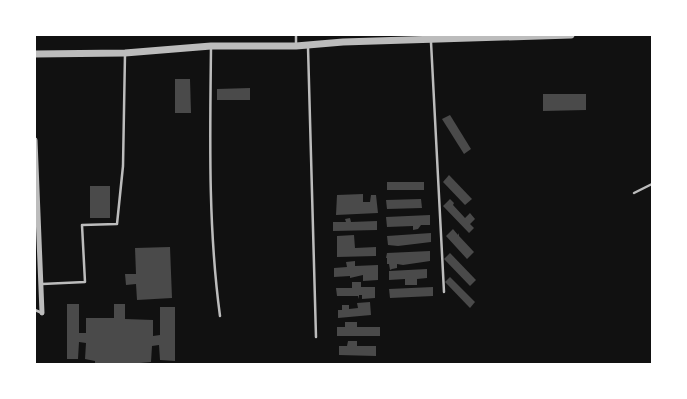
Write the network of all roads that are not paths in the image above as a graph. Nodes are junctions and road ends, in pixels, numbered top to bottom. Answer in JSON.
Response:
{"nodes":[{"id":1,"x":296,"y":35,"type":"edge"},
{"id":2,"x":571,"y":35,"type":"edge"},
{"id":3,"x":343,"y":38,"type":"edge"},
{"id":4,"x":431,"y":40,"type":"junction"},
{"id":5,"x":308,"y":45,"type":"junction"},
{"id":6,"x":211,"y":46,"type":"junction"},
{"id":7,"x":296,"y":46,"type":"junction"},
{"id":8,"x":125,"y":53,"type":"junction"},
{"id":9,"x":35,"y":54,"type":"edge"},
{"id":10,"x":35,"y":140,"type":"edge"},
{"id":11,"x":652,"y":184,"type":"edge"},
{"id":12,"x":36,"y":193,"type":"edge"},
{"id":13,"x":634,"y":193,"type":"dead end"},
{"id":14,"x":40,"y":284,"type":"junction"},
{"id":15,"x":444,"y":292,"type":"dead end"},
{"id":16,"x":35,"y":310,"type":"edge"},
{"id":17,"x":42,"y":313,"type":"joint"},
{"id":18,"x":220,"y":316,"type":"dead end"},
{"id":19,"x":316,"y":337,"type":"dead end"}],
"edges":[{"from":1,"to":7,"type":"lane"},
{"from":2,"to":4,"type":"street"},
{"from":3,"to":4,"type":"street"},
{"from":3,"to":5,"type":"street"},
{"from":4,"to":15,"type":"lane"},
{"from":5,"to":7,"type":"street"},
{"from":5,"to":19,"type":"lane"},
{"from":6,"to":7,"type":"street"},
{"from":6,"to":8,"type":"street"},
{"from":6,"to":18,"type":"lane"},
{"from":8,"to":9,"type":"street"},
{"from":8,"to":14,"type":"lane"},
{"from":10,"to":12,"type":"street"},
{"from":11,"to":13,"type":"lane"},
{"from":12,"to":14,"type":"street"},
{"from":14,"to":17,"type":"street"},
{"from":16,"to":17,"type":"lane"}]}
